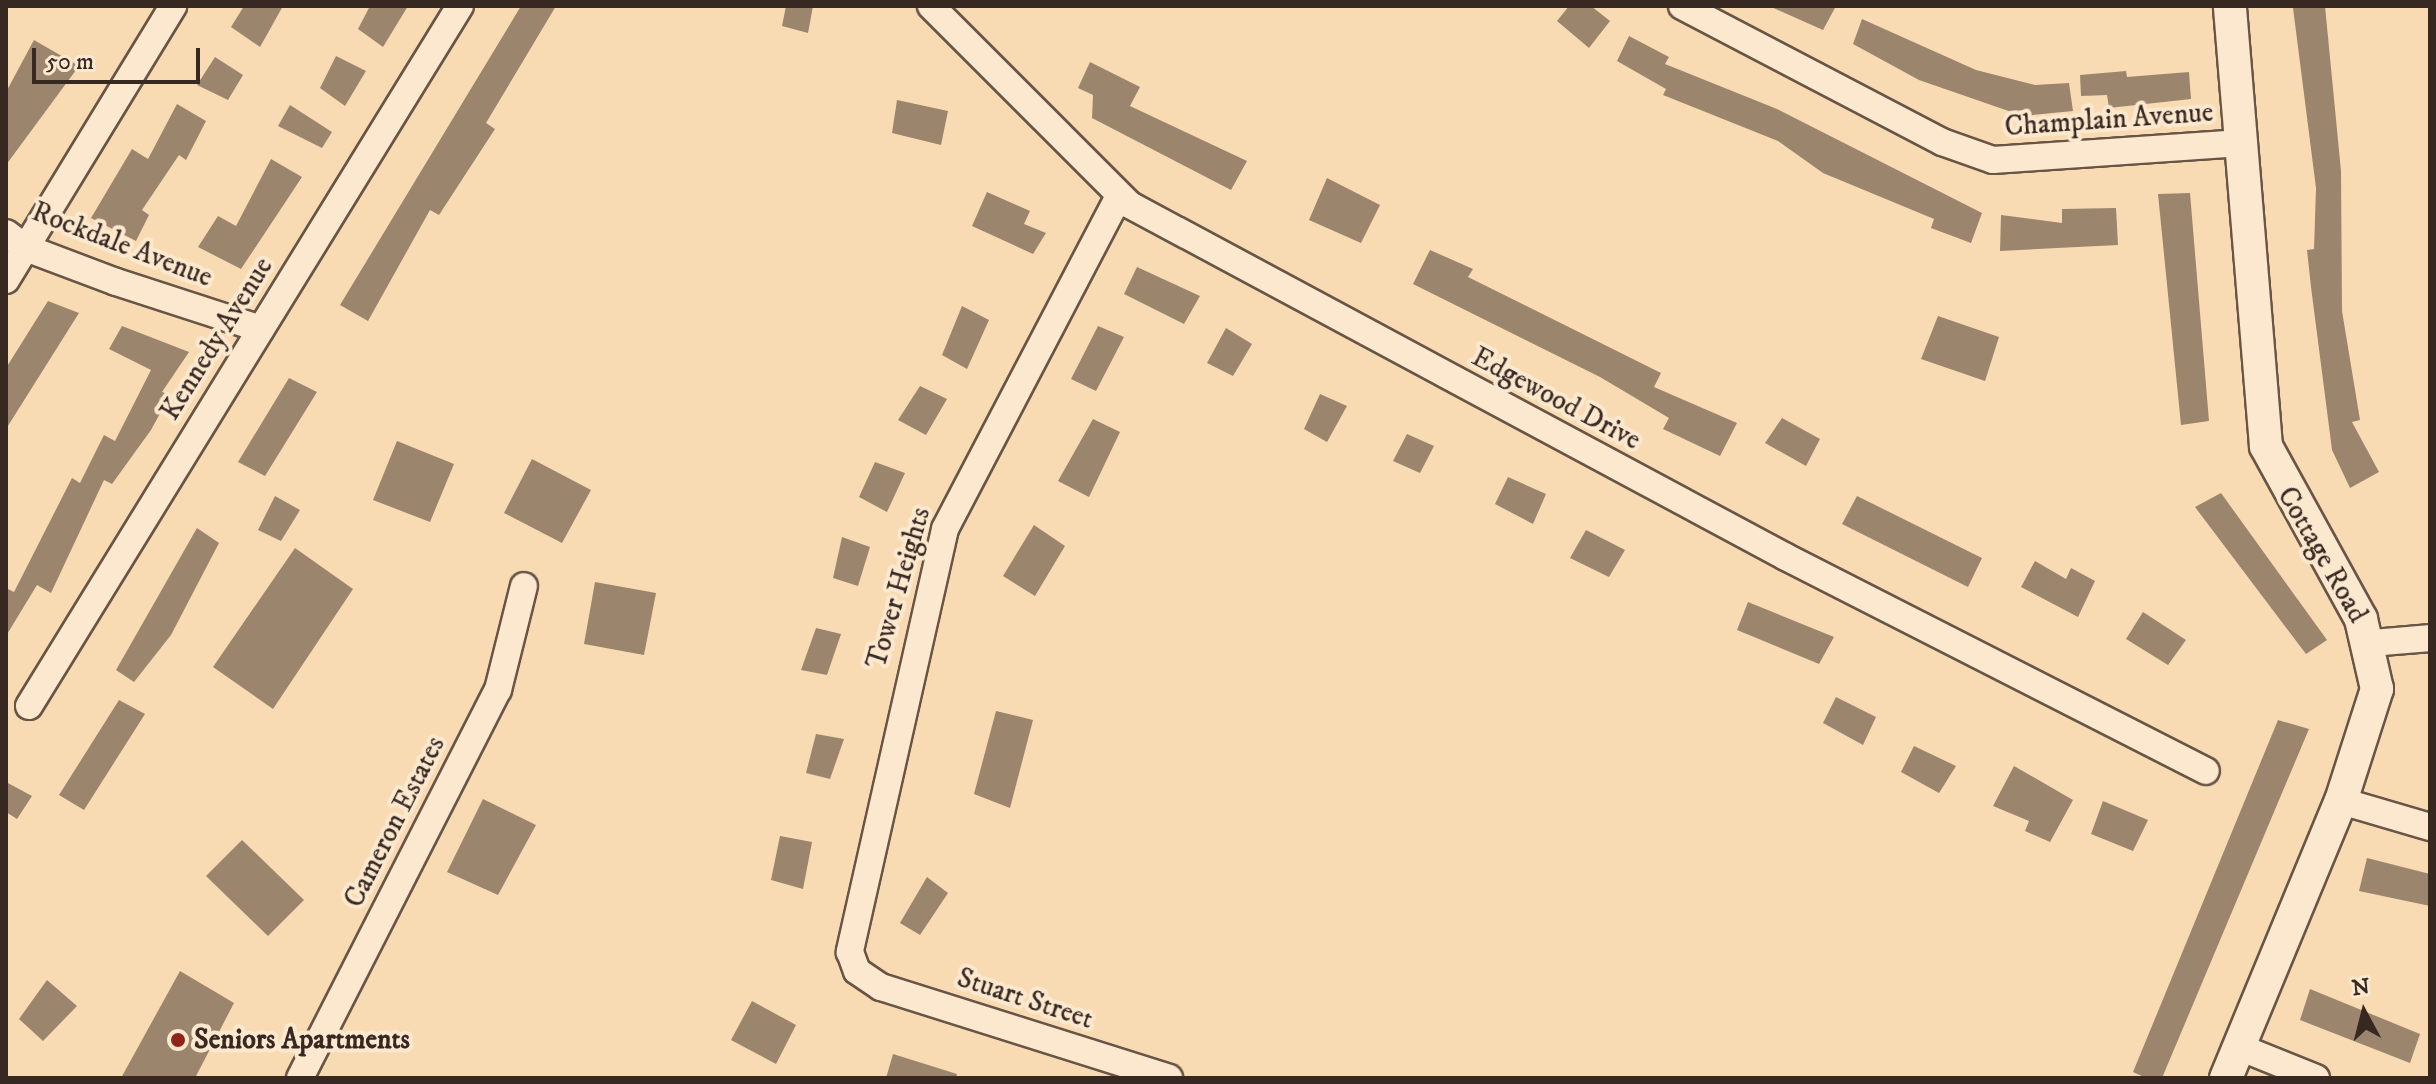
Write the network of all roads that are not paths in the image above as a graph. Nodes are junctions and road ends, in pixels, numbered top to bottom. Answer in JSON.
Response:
{"nodes":[{"id":1,"x":173,"y":6,"type":"edge"},
{"id":2,"x":460,"y":6,"type":"edge"},
{"id":3,"x":931,"y":6,"type":"edge"},
{"id":4,"x":1682,"y":6,"type":"edge"},
{"id":5,"x":2230,"y":6,"type":"edge"},
{"id":6,"x":2241,"y":143,"type":"junction"},
{"id":7,"x":1118,"y":198,"type":"junction"},
{"id":8,"x":16,"y":240,"type":"edge"},
{"id":9,"x":6,"y":280,"type":"edge"},
{"id":10,"x":261,"y":329,"type":"junction"},
{"id":11,"x":524,"y":586,"type":"dead end"},
{"id":12,"x":2430,"y":638,"type":"edge"},
{"id":13,"x":2371,"y":643,"type":"junction"},
{"id":14,"x":29,"y":706,"type":"dead end"},
{"id":15,"x":2206,"y":771,"type":"dead end"},
{"id":16,"x":2341,"y":801,"type":"junction"},
{"id":17,"x":2430,"y":827,"type":"edge"},
{"id":18,"x":864,"y":977,"type":"joint"},
{"id":19,"x":2239,"y":1047,"type":"junction"},
{"id":20,"x":300,"y":1078,"type":"edge"},
{"id":21,"x":1169,"y":1078,"type":"edge"},
{"id":22,"x":2226,"y":1078,"type":"edge"},
{"id":23,"x":2316,"y":1078,"type":"edge"}],
"edges":[{"from":1,"to":8,"type":"street"},
{"from":2,"to":10,"type":"street","name":"Kennedy Avenue"},
{"from":3,"to":7,"type":"street","name":"Edgewood Drive"},
{"from":4,"to":6,"type":"street","name":"Champlain Avenue"},
{"from":5,"to":6,"type":"street","name":"Cottage Road"},
{"from":6,"to":13,"type":"street","name":"Cottage Road"},
{"from":7,"to":15,"type":"street","name":"Edgewood Drive"},
{"from":7,"to":18,"type":"street","name":"Tower Heights"},
{"from":8,"to":9,"type":"street"},
{"from":8,"to":10,"type":"street","name":"Rockdale Avenue"},
{"from":10,"to":14,"type":"street","name":"Kennedy Avenue"},
{"from":11,"to":20,"type":"street","name":"Cameron Estates"},
{"from":12,"to":13,"type":"street"},
{"from":13,"to":16,"type":"street","name":"Cottage Road"},
{"from":16,"to":17,"type":"street"},
{"from":16,"to":19,"type":"street","name":"Cottage Road"},
{"from":18,"to":21,"type":"street","name":"Stuart Street"},
{"from":19,"to":22,"type":"street","name":"Cottage Road"},
{"from":19,"to":23,"type":"street"}]}
